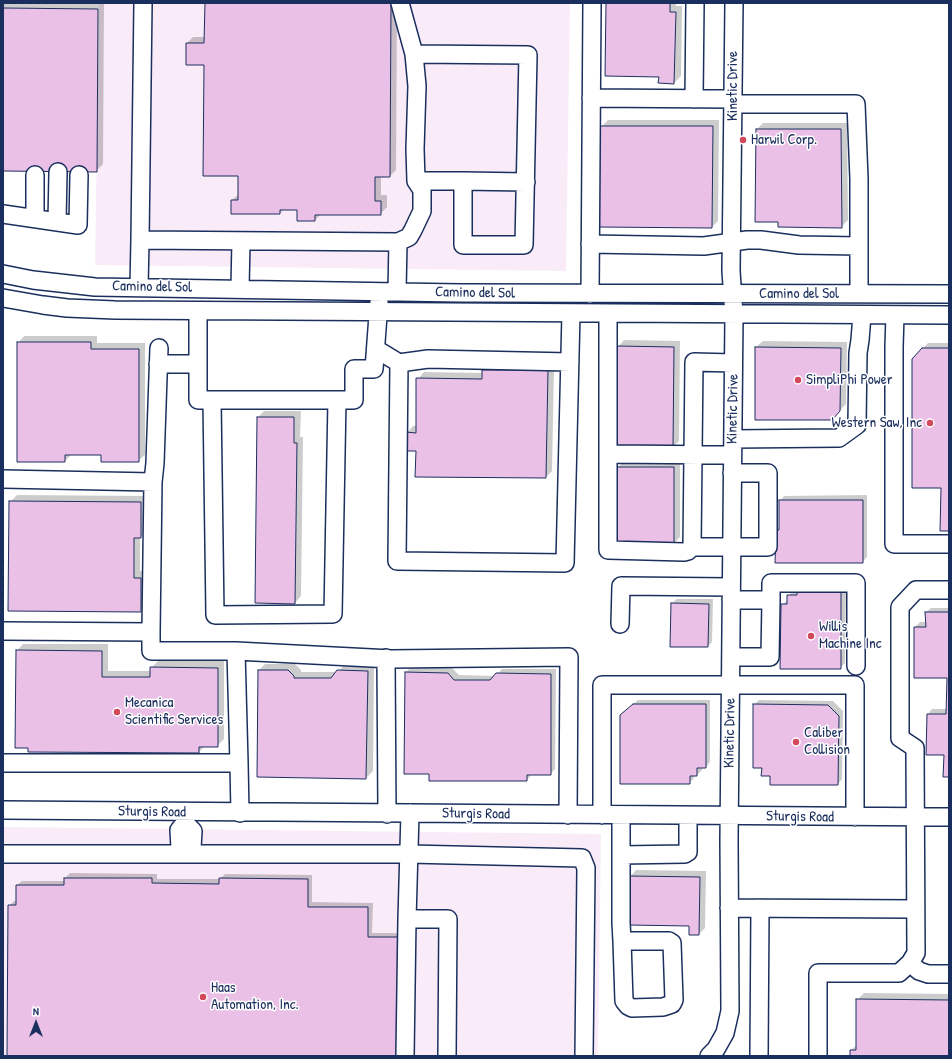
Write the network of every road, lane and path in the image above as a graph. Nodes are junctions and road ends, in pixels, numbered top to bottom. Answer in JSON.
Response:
{"nodes":[{"id":1,"x":143,"y":3,"type":"edge"},
{"id":2,"x":400,"y":3,"type":"edge"},
{"id":3,"x":592,"y":3,"type":"edge"},
{"id":4,"x":695,"y":3,"type":"edge"},
{"id":5,"x":734,"y":3,"type":"edge"},
{"id":6,"x":414,"y":54,"type":"junction"},
{"id":7,"x":591,"y":98,"type":"junction"},
{"id":8,"x":694,"y":99,"type":"junction"},
{"id":9,"x":733,"y":102,"type":"junction"},
{"id":10,"x":58,"y":172,"type":"dead end"},
{"id":11,"x":35,"y":175,"type":"dead end"},
{"id":12,"x":78,"y":175,"type":"dead end"},
{"id":13,"x":416,"y":181,"type":"junction"},
{"id":14,"x":463,"y":181,"type":"junction"},
{"id":15,"x":526,"y":182,"type":"junction"},
{"id":16,"x":3,"y":214,"type":"edge"},
{"id":17,"x":35,"y":218,"type":"junction"},
{"id":18,"x":57,"y":222,"type":"junction"},
{"id":19,"x":140,"y":240,"type":"junction"},
{"id":20,"x":240,"y":241,"type":"junction"},
{"id":21,"x":398,"y":242,"type":"junction"},
{"id":22,"x":732,"y":242,"type":"junction"},
{"id":23,"x":590,"y":244,"type":"junction"},
{"id":24,"x":860,"y":246,"type":"junction"},
{"id":25,"x":3,"y":274,"type":"edge"},
{"id":26,"x":139,"y":287,"type":"junction"},
{"id":27,"x":240,"y":288,"type":"junction"},
{"id":28,"x":379,"y":292,"type":"junction"},
{"id":29,"x":396,"y":292,"type":"junction"},
{"id":30,"x":590,"y":294,"type":"junction"},
{"id":31,"x":734,"y":294,"type":"junction"},
{"id":32,"x":859,"y":294,"type":"junction"},
{"id":33,"x":949,"y":294,"type":"edge"},
{"id":34,"x":3,"y":298,"type":"edge"},
{"id":35,"x":198,"y":311,"type":"junction"},
{"id":36,"x":379,"y":312,"type":"junction"},
{"id":37,"x":571,"y":313,"type":"junction"},
{"id":38,"x":608,"y":313,"type":"junction"},
{"id":39,"x":734,"y":315,"type":"junction"},
{"id":40,"x":862,"y":315,"type":"junction"},
{"id":41,"x":895,"y":315,"type":"junction"},
{"id":42,"x":949,"y":315,"type":"edge"},
{"id":43,"x":376,"y":349,"type":"junction"},
{"id":44,"x":570,"y":362,"type":"junction"},
{"id":45,"x":399,"y":363,"type":"junction"},
{"id":46,"x":733,"y":363,"type":"junction"},
{"id":47,"x":198,"y":364,"type":"junction"},
{"id":48,"x":212,"y":400,"type":"junction"},
{"id":49,"x":336,"y":400,"type":"junction"},
{"id":50,"x":732,"y":447,"type":"junction"},
{"id":51,"x":608,"y":454,"type":"junction"},
{"id":52,"x":693,"y":455,"type":"junction"},
{"id":53,"x":732,"y":473,"type":"junction"},
{"id":54,"x":3,"y":479,"type":"edge"},
{"id":55,"x":153,"y":482,"type":"junction"},
{"id":56,"x":949,"y":544,"type":"edge"},
{"id":57,"x":692,"y":547,"type":"junction"},
{"id":58,"x":731,"y":547,"type":"junction"},
{"id":59,"x":949,"y":590,"type":"edge"},
{"id":60,"x":731,"y":593,"type":"junction"},
{"id":61,"x":771,"y":600,"type":"junction"},
{"id":62,"x":620,"y":624,"type":"dead end"},
{"id":63,"x":3,"y":631,"type":"edge"},
{"id":64,"x":151,"y":632,"type":"junction"},
{"id":65,"x":236,"y":651,"type":"junction"},
{"id":66,"x":731,"y":657,"type":"junction"},
{"id":67,"x":386,"y":658,"type":"junction"},
{"id":68,"x":856,"y":666,"type":"dead end"},
{"id":69,"x":731,"y":684,"type":"junction"},
{"id":70,"x":3,"y":763,"type":"edge"},
{"id":71,"x":239,"y":763,"type":"junction"},
{"id":72,"x":3,"y":810,"type":"edge"},
{"id":73,"x":240,"y":813,"type":"junction"},
{"id":74,"x":410,"y":813,"type":"junction"},
{"id":75,"x":387,"y":814,"type":"junction"},
{"id":76,"x":568,"y":815,"type":"junction"},
{"id":77,"x":602,"y":815,"type":"junction"},
{"id":78,"x":621,"y":816,"type":"junction"},
{"id":79,"x":688,"y":816,"type":"junction"},
{"id":80,"x":729,"y":816,"type":"junction"},
{"id":81,"x":185,"y":817,"type":"junction"},
{"id":82,"x":855,"y":817,"type":"junction"},
{"id":83,"x":916,"y":817,"type":"junction"},
{"id":84,"x":949,"y":817,"type":"edge"},
{"id":85,"x":3,"y":854,"type":"edge"},
{"id":86,"x":186,"y":854,"type":"junction"},
{"id":87,"x":409,"y":854,"type":"junction"},
{"id":88,"x":621,"y":856,"type":"junction"},
{"id":89,"x":729,"y":908,"type":"junction"},
{"id":90,"x":760,"y":908,"type":"junction"},
{"id":91,"x":915,"y":909,"type":"junction"},
{"id":92,"x":407,"y":919,"type":"junction"},
{"id":93,"x":622,"y":941,"type":"junction"},
{"id":94,"x":910,"y":963,"type":"junction"},
{"id":95,"x":949,"y":974,"type":"edge"},
{"id":96,"x":405,"y":1056,"type":"edge"},
{"id":97,"x":448,"y":1056,"type":"edge"},
{"id":98,"x":584,"y":1056,"type":"edge"},
{"id":99,"x":709,"y":1056,"type":"edge"},
{"id":100,"x":760,"y":1056,"type":"edge"},
{"id":101,"x":818,"y":1056,"type":"edge"}],
"edges":[{"from":1,"to":19,"type":"street"},
{"from":2,"to":6,"type":"street"},
{"from":3,"to":7,"type":"street"},
{"from":4,"to":8,"type":"street"},
{"from":5,"to":9,"type":"street","name":"Kinetic Drive"},
{"from":6,"to":13,"type":"street"},
{"from":6,"to":15,"type":"street"},
{"from":7,"to":8,"type":"street"},
{"from":7,"to":23,"type":"street"},
{"from":8,"to":9,"type":"street"},
{"from":9,"to":22,"type":"street","name":"Kinetic Drive"},
{"from":9,"to":24,"type":"street"},
{"from":10,"to":18,"type":"street"},
{"from":11,"to":17,"type":"street"},
{"from":12,"to":18,"type":"street"},
{"from":13,"to":14,"type":"street"},
{"from":13,"to":21,"type":"street"},
{"from":14,"to":15,"type":"street"},
{"from":14,"to":15,"type":"street"},
{"from":16,"to":17,"type":"street"},
{"from":17,"to":18,"type":"street"},
{"from":19,"to":20,"type":"street"},
{"from":19,"to":26,"type":"street"},
{"from":20,"to":21,"type":"street"},
{"from":20,"to":27,"type":"street"},
{"from":21,"to":29,"type":"street"},
{"from":22,"to":23,"type":"street"},
{"from":22,"to":24,"type":"street"},
{"from":22,"to":31,"type":"street","name":"Kinetic Drive"},
{"from":23,"to":30,"type":"street"},
{"from":24,"to":32,"type":"street"},
{"from":25,"to":26,"type":"street","name":"Camino del Sol"},
{"from":26,"to":27,"type":"street","name":"Camino del Sol"},
{"from":27,"to":28,"type":"street","name":"Camino del Sol"},
{"from":28,"to":29,"type":"street","name":"Camino del Sol"},
{"from":28,"to":36,"type":"street"},
{"from":29,"to":30,"type":"street","name":"Camino del Sol"},
{"from":30,"to":31,"type":"street","name":"Camino del Sol"},
{"from":31,"to":32,"type":"street","name":"Camino del Sol"},
{"from":31,"to":39,"type":"street","name":"Kinetic Drive"},
{"from":32,"to":33,"type":"street","name":"Camino del Sol"},
{"from":34,"to":35,"type":"street","name":"Camino del Sol"},
{"from":35,"to":36,"type":"street","name":"Camino del Sol"},
{"from":35,"to":47,"type":"street"},
{"from":36,"to":37,"type":"street","name":"Camino del Sol"},
{"from":36,"to":43,"type":"street"},
{"from":37,"to":38,"type":"street","name":"Camino del Sol"},
{"from":37,"to":44,"type":"street"},
{"from":38,"to":39,"type":"street","name":"Camino del Sol"},
{"from":38,"to":51,"type":"street"},
{"from":39,"to":40,"type":"street","name":"Camino del Sol"},
{"from":39,"to":46,"type":"street","name":"Kinetic Drive"},
{"from":40,"to":41,"type":"street","name":"Camino del Sol"},
{"from":40,"to":50,"type":"street"},
{"from":41,"to":42,"type":"street","name":"Camino del Sol"},
{"from":41,"to":56,"type":"street"},
{"from":43,"to":45,"type":"street"},
{"from":43,"to":49,"type":"street"},
{"from":44,"to":45,"type":"street"},
{"from":44,"to":45,"type":"street"},
{"from":46,"to":50,"type":"street","name":"Kinetic Drive"},
{"from":46,"to":52,"type":"street"},
{"from":47,"to":48,"type":"street"},
{"from":47,"to":55,"type":"street"},
{"from":48,"to":49,"type":"street"},
{"from":48,"to":49,"type":"street"},
{"from":50,"to":52,"type":"street"},
{"from":50,"to":53,"type":"street","name":"Kinetic Drive"},
{"from":51,"to":52,"type":"street"},
{"from":51,"to":57,"type":"street"},
{"from":52,"to":57,"type":"street"},
{"from":53,"to":58,"type":"street","name":"Kinetic Drive"},
{"from":53,"to":58,"type":"street"},
{"from":54,"to":55,"type":"street"},
{"from":55,"to":64,"type":"street"},
{"from":57,"to":58,"type":"street"},
{"from":58,"to":60,"type":"street","name":"Kinetic Drive"},
{"from":59,"to":83,"type":"street"},
{"from":60,"to":61,"type":"street"},
{"from":60,"to":62,"type":"street"},
{"from":60,"to":66,"type":"street","name":"Kinetic Drive"},
{"from":61,"to":66,"type":"street"},
{"from":61,"to":68,"type":"street"},
{"from":63,"to":64,"type":"street"},
{"from":64,"to":65,"type":"street"},
{"from":65,"to":67,"type":"street"},
{"from":65,"to":71,"type":"street"},
{"from":66,"to":69,"type":"street","name":"Kinetic Drive"},
{"from":67,"to":75,"type":"street"},
{"from":67,"to":76,"type":"street"},
{"from":69,"to":77,"type":"street"},
{"from":69,"to":80,"type":"street","name":"Kinetic Drive"},
{"from":69,"to":82,"type":"street"},
{"from":70,"to":71,"type":"street"},
{"from":71,"to":73,"type":"street"},
{"from":72,"to":81,"type":"street","name":"Sturgis Road"},
{"from":73,"to":75,"type":"street","name":"Sturgis Road"},
{"from":73,"to":81,"type":"street","name":"Sturgis Road"},
{"from":74,"to":75,"type":"street","name":"Sturgis Road"},
{"from":74,"to":76,"type":"street","name":"Sturgis Road"},
{"from":74,"to":87,"type":"street"},
{"from":76,"to":77,"type":"street","name":"Sturgis Road"},
{"from":77,"to":78,"type":"street","name":"Sturgis Road"},
{"from":78,"to":79,"type":"street","name":"Sturgis Road"},
{"from":78,"to":88,"type":"street"},
{"from":79,"to":80,"type":"street","name":"Sturgis Road"},
{"from":79,"to":88,"type":"street"},
{"from":80,"to":82,"type":"street","name":"Sturgis Road"},
{"from":80,"to":89,"type":"street","name":"Kinetic Drive"},
{"from":81,"to":86,"type":"street"},
{"from":82,"to":83,"type":"street","name":"Sturgis Road"},
{"from":83,"to":84,"type":"street","name":"Sturgis Road"},
{"from":83,"to":91,"type":"street"},
{"from":85,"to":86,"type":"street"},
{"from":86,"to":87,"type":"street"},
{"from":87,"to":92,"type":"street"},
{"from":87,"to":98,"type":"street"},
{"from":88,"to":93,"type":"street"},
{"from":89,"to":90,"type":"street"},
{"from":89,"to":99,"type":"street","name":"Kinetic Drive"},
{"from":90,"to":91,"type":"street"},
{"from":90,"to":100,"type":"street"},
{"from":91,"to":94,"type":"street"},
{"from":92,"to":96,"type":"street"},
{"from":92,"to":97,"type":"street"},
{"from":93,"to":93,"type":"street"},
{"from":94,"to":95,"type":"street"},
{"from":94,"to":101,"type":"street"}]}
